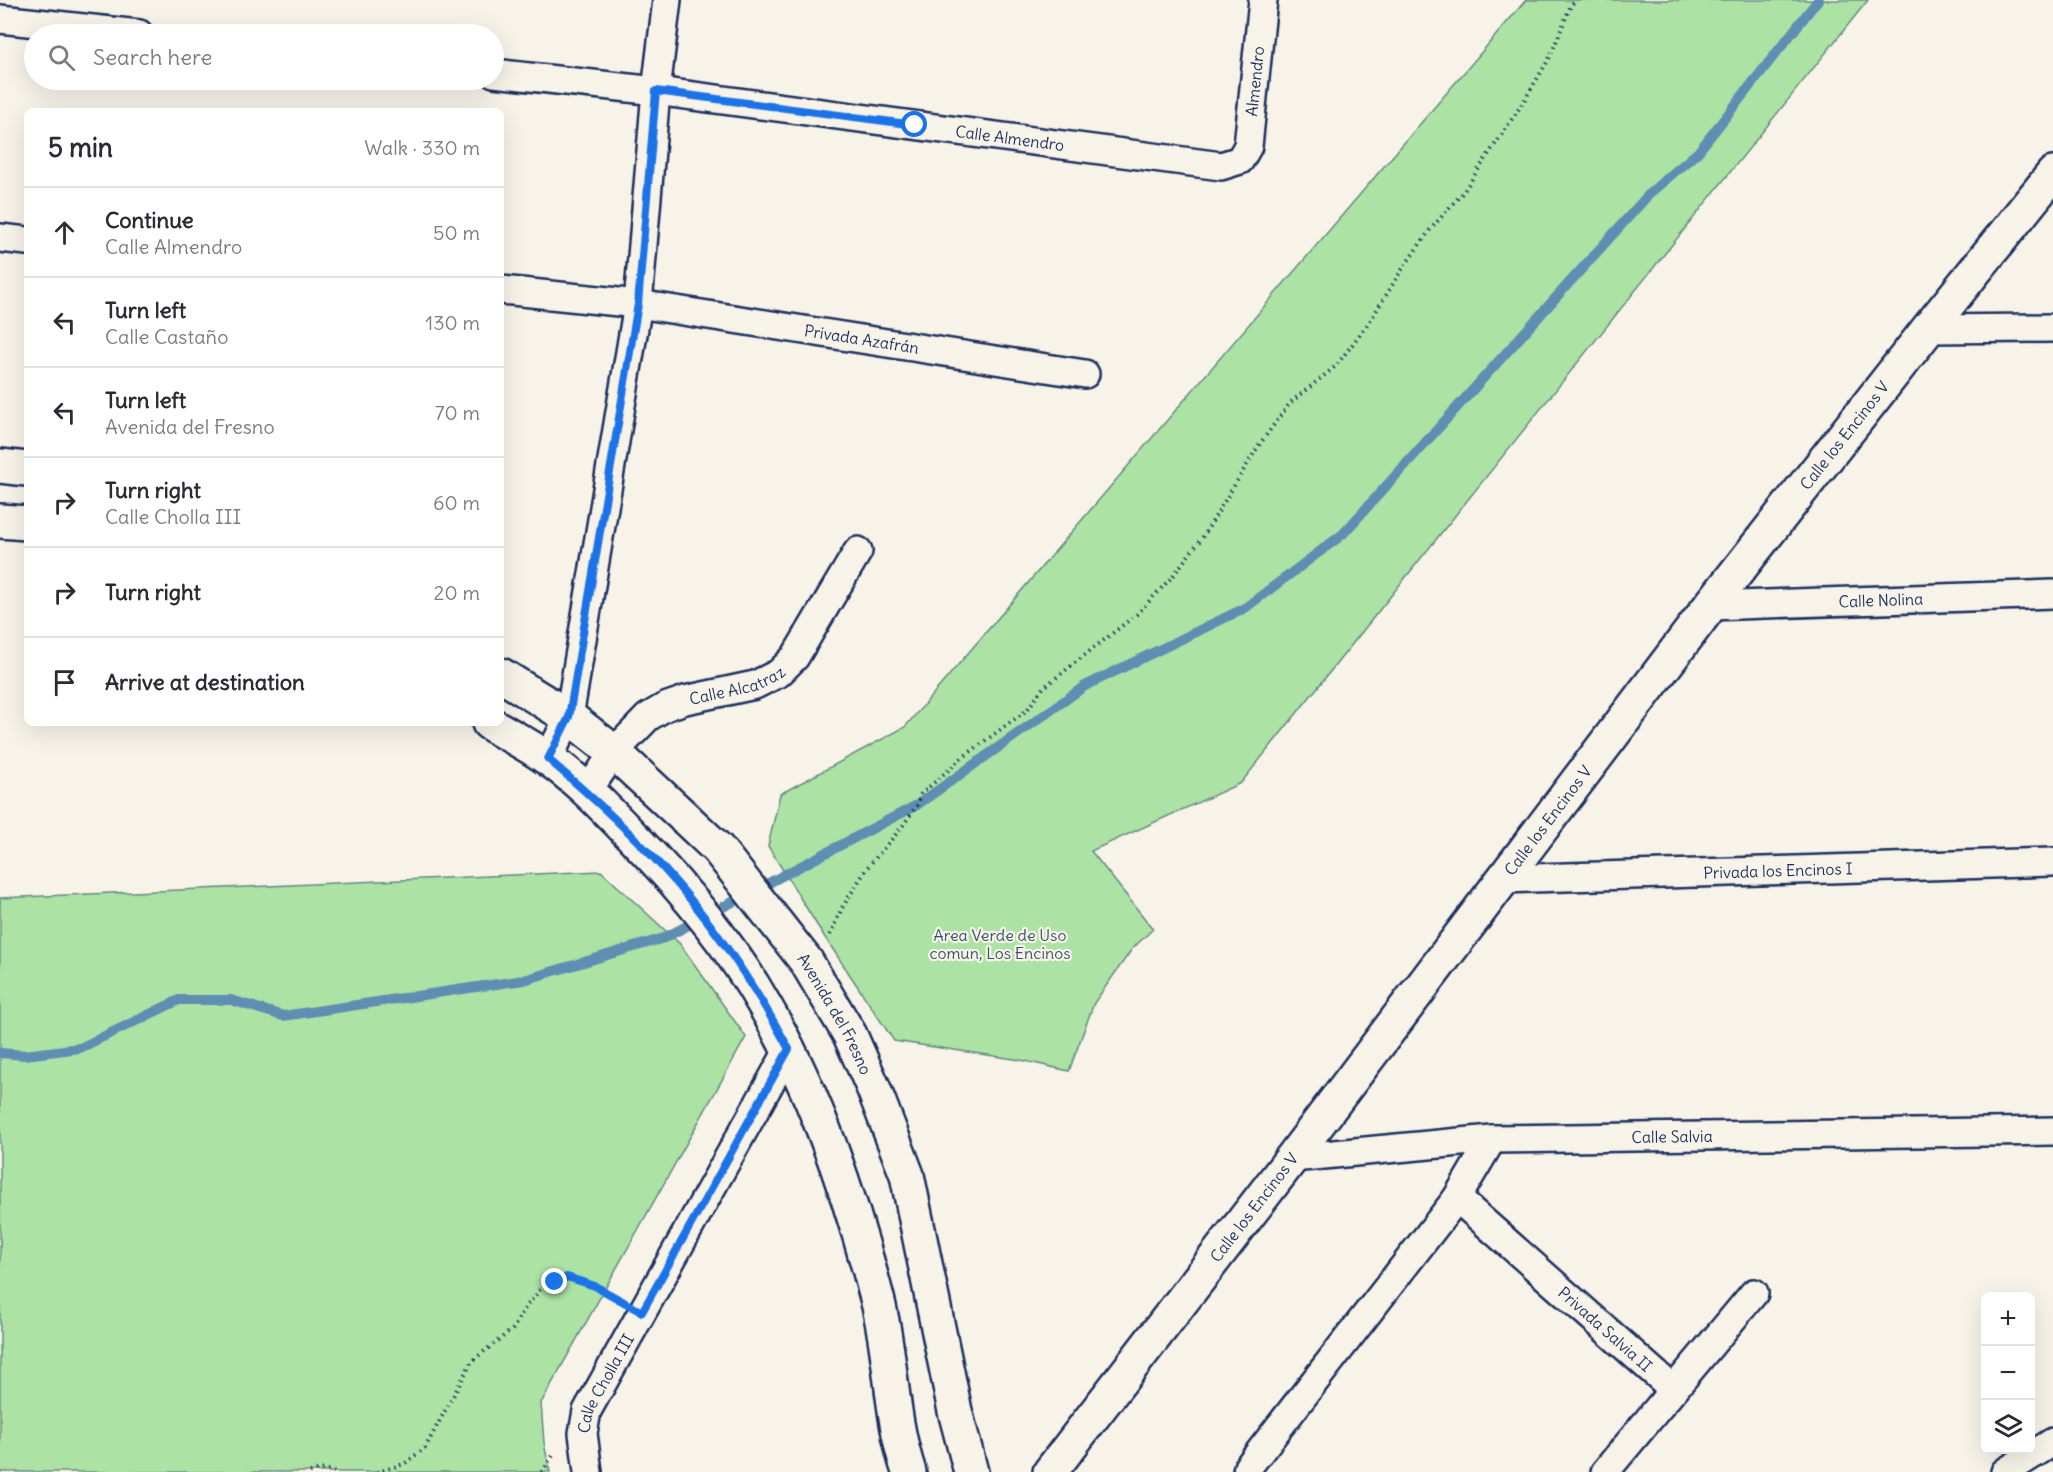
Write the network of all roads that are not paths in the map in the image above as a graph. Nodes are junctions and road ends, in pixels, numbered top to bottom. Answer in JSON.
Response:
{"nodes":[{"id":1,"x":667,"y":0,"type":"edge"},
{"id":2,"x":1263,"y":0,"type":"edge"},
{"id":3,"x":0,"y":20,"type":"edge"},
{"id":4,"x":40,"y":24,"type":"edge"},
{"id":5,"x":504,"y":74,"type":"edge"},
{"id":6,"x":656,"y":91,"type":"junction"},
{"id":7,"x":1240,"y":160,"type":"joint"},
{"id":8,"x":2053,"y":174,"type":"edge"},
{"id":9,"x":0,"y":238,"type":"edge"},
{"id":10,"x":24,"y":241,"type":"edge"},
{"id":11,"x":504,"y":290,"type":"edge"},
{"id":12,"x":638,"y":304,"type":"junction"},
{"id":13,"x":2053,"y":328,"type":"edge"},
{"id":14,"x":1928,"y":329,"type":"junction"},
{"id":15,"x":1085,"y":374,"type":"dead end"},
{"id":16,"x":0,"y":466,"type":"edge"},
{"id":17,"x":24,"y":469,"type":"edge"},
{"id":18,"x":0,"y":521,"type":"edge"},
{"id":19,"x":24,"y":523,"type":"edge"},
{"id":20,"x":858,"y":551,"type":"dead end"},
{"id":21,"x":2053,"y":594,"type":"edge"},
{"id":22,"x":1710,"y":606,"type":"junction"},
{"id":23,"x":504,"y":677,"type":"edge"},
{"id":24,"x":569,"y":717,"type":"junction"},
{"id":25,"x":494,"y":726,"type":"edge"},
{"id":26,"x":615,"y":752,"type":"junction"},
{"id":27,"x":548,"y":759,"type":"junction"},
{"id":28,"x":587,"y":792,"type":"junction"},
{"id":29,"x":2053,"y":862,"type":"edge"},
{"id":30,"x":1502,"y":879,"type":"junction"},
{"id":31,"x":789,"y":1049,"type":"junction"},
{"id":32,"x":2053,"y":1131,"type":"edge"},
{"id":33,"x":1492,"y":1139,"type":"junction"},
{"id":34,"x":1292,"y":1158,"type":"junction"},
{"id":35,"x":1457,"y":1198,"type":"junction"},
{"id":36,"x":1754,"y":1293,"type":"dead end"},
{"id":37,"x":1673,"y":1389,"type":"junction"},
{"id":38,"x":2053,"y":1442,"type":"edge"},
{"id":39,"x":588,"y":1472,"type":"edge"},
{"id":40,"x":909,"y":1472,"type":"edge"},
{"id":41,"x":971,"y":1472,"type":"edge"},
{"id":42,"x":1050,"y":1472,"type":"edge"},
{"id":43,"x":1247,"y":1472,"type":"edge"},
{"id":44,"x":1605,"y":1472,"type":"edge"},
{"id":45,"x":2005,"y":1472,"type":"edge"}],
"edges":[{"from":1,"to":6,"type":"street"},
{"from":2,"to":7,"type":"street","name":"Almendro"},
{"from":3,"to":4,"type":"street"},
{"from":5,"to":6,"type":"street","name":"Calle Almendro"},
{"from":6,"to":7,"type":"street","name":"Calle Almendro"},
{"from":6,"to":12,"type":"street"},
{"from":8,"to":14,"type":"street","name":"Calle los Encinos V"},
{"from":9,"to":10,"type":"street"},
{"from":11,"to":12,"type":"street","name":"Privada Azafrán"},
{"from":12,"to":15,"type":"street","name":"Privada Azafrán"},
{"from":12,"to":24,"type":"street"},
{"from":13,"to":14,"type":"street"},
{"from":14,"to":22,"type":"street","name":"Calle los Encinos V"},
{"from":16,"to":17,"type":"street"},
{"from":18,"to":19,"type":"street"},
{"from":20,"to":26,"type":"street","name":"Calle Alcatraz"},
{"from":21,"to":22,"type":"street","name":"Calle Nolina"},
{"from":22,"to":30,"type":"street","name":"Calle los Encinos V"},
{"from":23,"to":24,"type":"street","name":"Avenida del Fresno"},
{"from":24,"to":26,"type":"street","name":"Avenida del Fresno"},
{"from":24,"to":27,"type":"street"},
{"from":25,"to":27,"type":"street"},
{"from":26,"to":28,"type":"street","name":"Calle Alcatraz"},
{"from":26,"to":41,"type":"street","name":"Avenida del Fresno"},
{"from":27,"to":28,"type":"street"},
{"from":28,"to":31,"type":"street"},
{"from":29,"to":30,"type":"street","name":"Privada los Encinos I"},
{"from":30,"to":34,"type":"street","name":"Calle los Encinos V"},
{"from":31,"to":39,"type":"street","name":"Calle Cholla III"},
{"from":31,"to":40,"type":"street"},
{"from":32,"to":33,"type":"street","name":"Calle Salvia"},
{"from":33,"to":34,"type":"street","name":"Calle Salvia"},
{"from":33,"to":35,"type":"street"},
{"from":34,"to":42,"type":"street","name":"Calle los Encinos V"},
{"from":35,"to":37,"type":"street","name":"Privada Salvia II"},
{"from":35,"to":43,"type":"street"},
{"from":36,"to":37,"type":"street"},
{"from":37,"to":44,"type":"street"},
{"from":38,"to":45,"type":"street"}]}
